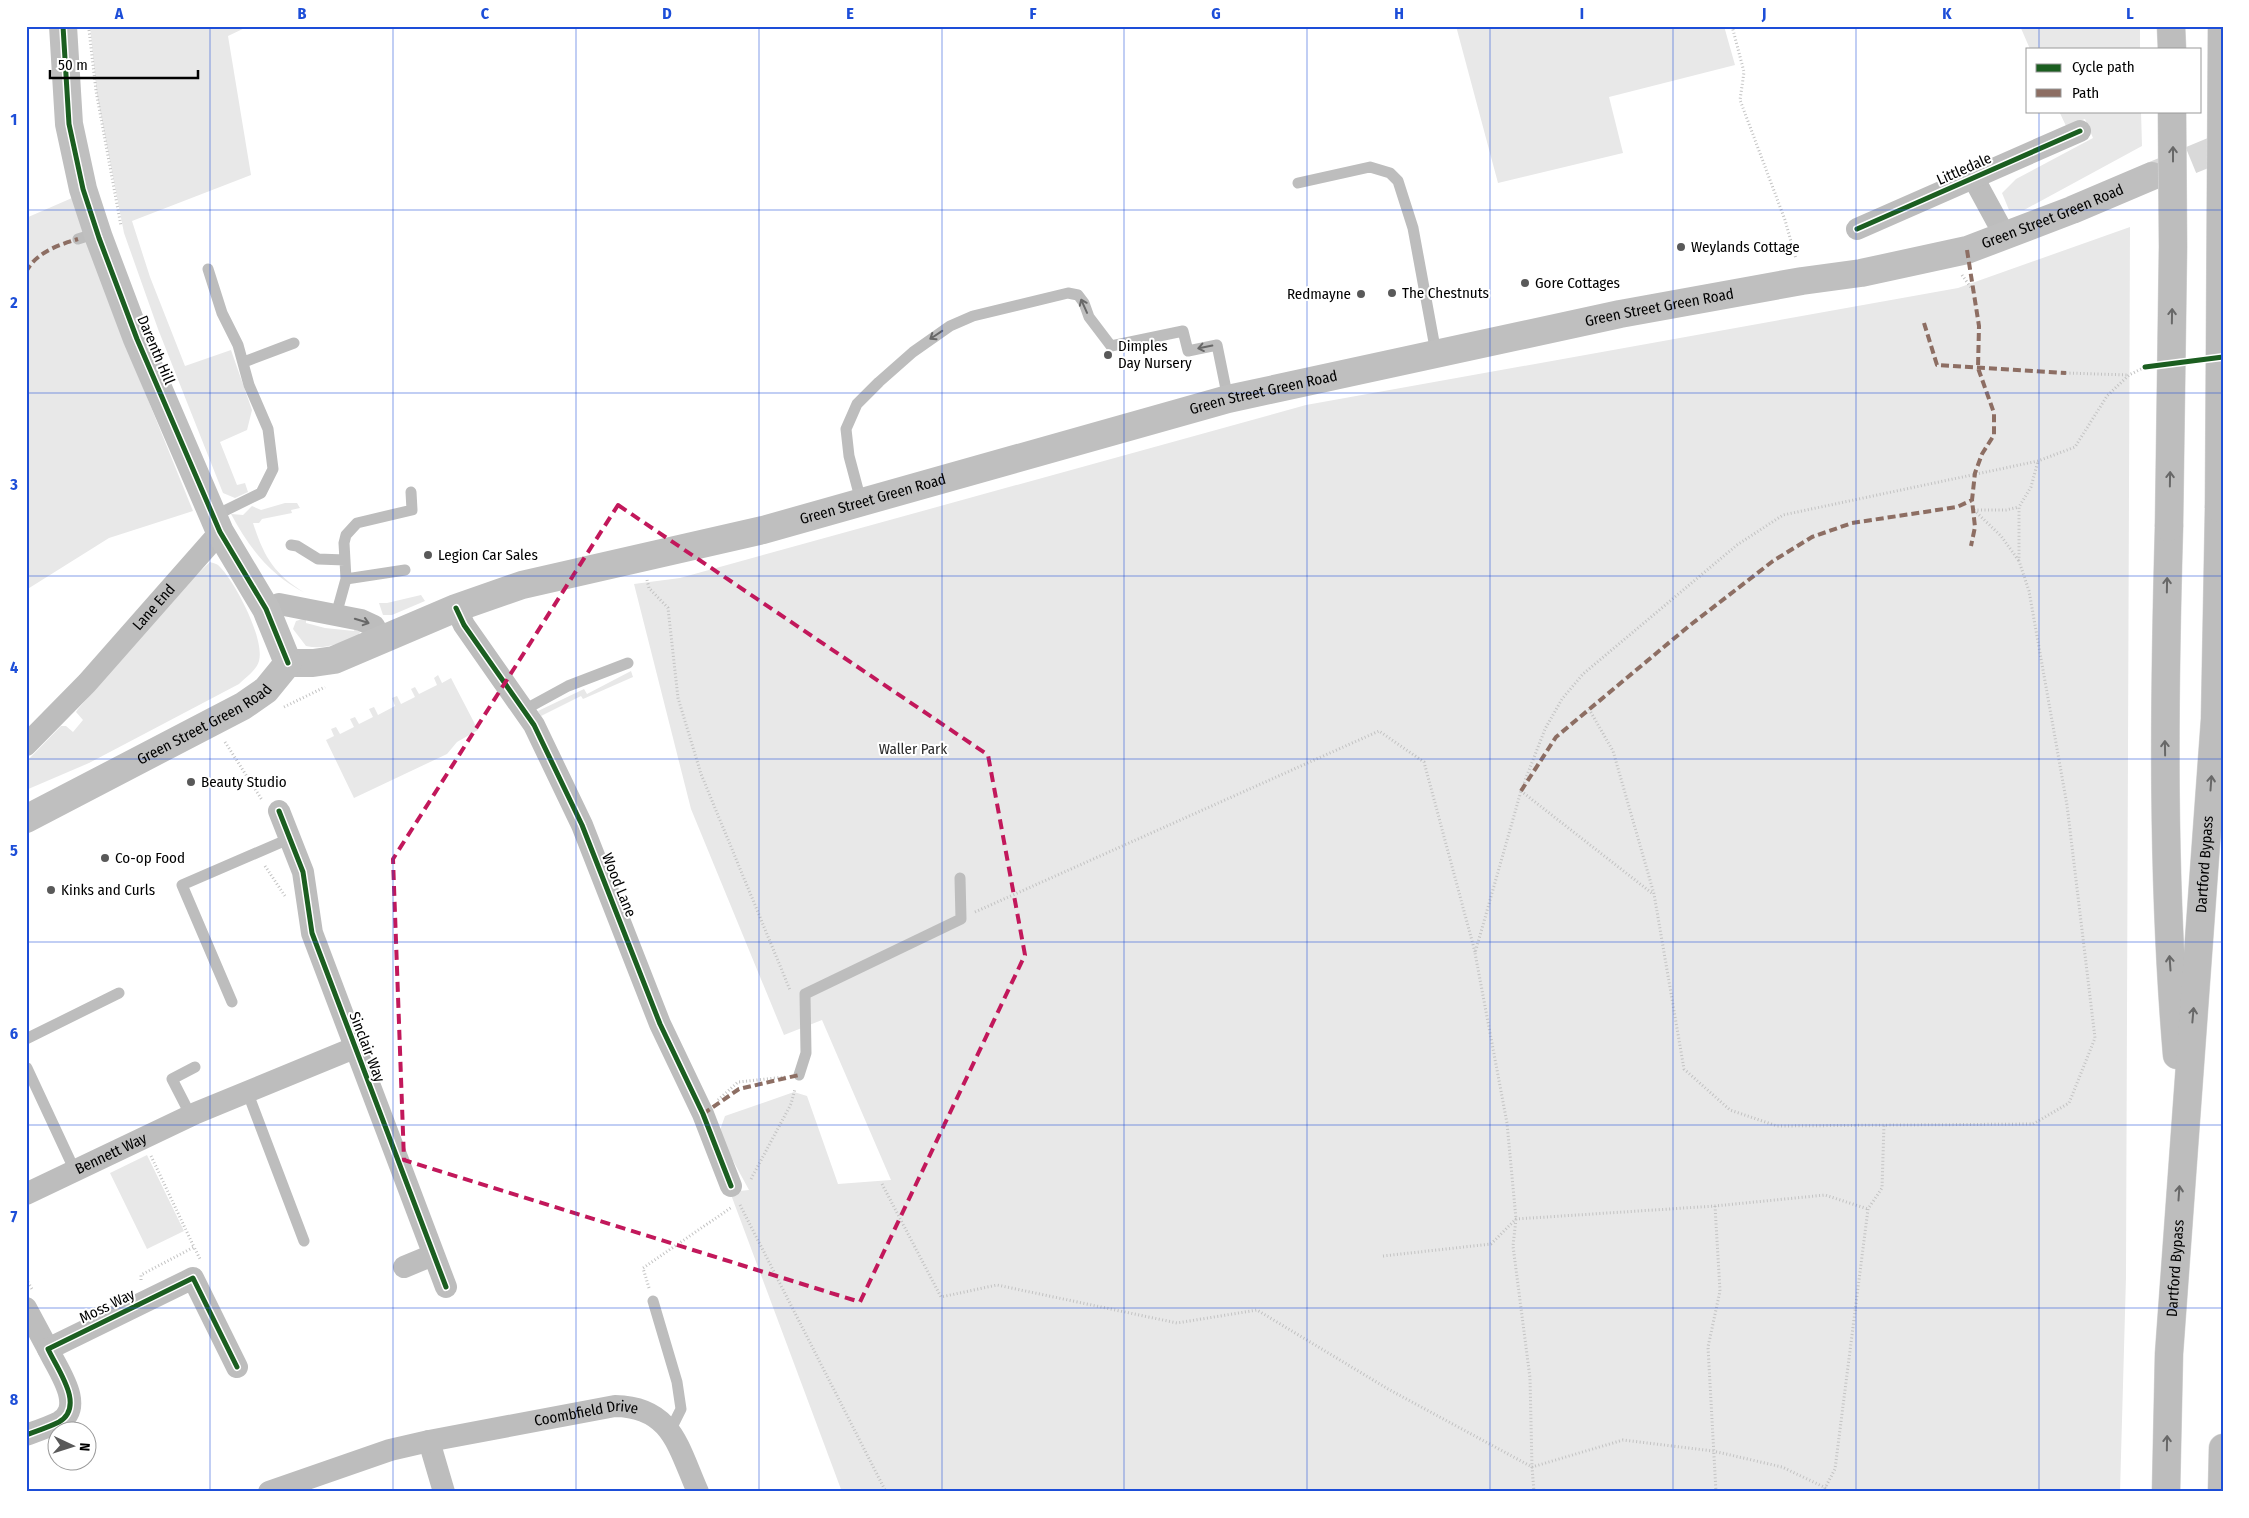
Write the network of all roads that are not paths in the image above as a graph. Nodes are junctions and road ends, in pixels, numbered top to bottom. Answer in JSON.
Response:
{"nodes":[{"id":1,"x":63,"y":26,"type":"edge"},
{"id":2,"x":2171,"y":26,"type":"edge"},
{"id":3,"x":2222,"y":26,"type":"edge"},
{"id":4,"x":2172,"y":48,"type":"edge"},
{"id":5,"x":2172,"y":112,"type":"edge"},
{"id":6,"x":2080,"y":131,"type":"dead end"},
{"id":7,"x":2152,"y":176,"type":"tunnel mouth"},
{"id":8,"x":1974,"y":179,"type":"junction"},
{"id":9,"x":1298,"y":183,"type":"dead end"},
{"id":10,"x":1858,"y":228,"type":"dead end"},
{"id":11,"x":2005,"y":236,"type":"junction"},
{"id":12,"x":208,"y":269,"type":"dead end"},
{"id":13,"x":294,"y":343,"type":"dead end"},
{"id":14,"x":1436,"y":353,"type":"junction"},
{"id":15,"x":244,"y":362,"type":"junction"},
{"id":16,"x":1228,"y":399,"type":"junction"},
{"id":17,"x":411,"y":492,"type":"dead end"},
{"id":18,"x":862,"y":501,"type":"junction"},
{"id":19,"x":217,"y":524,"type":"junction"},
{"id":20,"x":291,"y":546,"type":"dead end"},
{"id":21,"x":345,"y":560,"type":"junction"},
{"id":22,"x":405,"y":570,"type":"dead end"},
{"id":23,"x":346,"y":579,"type":"junction"},
{"id":24,"x":456,"y":608,"type":"junction"},
{"id":25,"x":266,"y":609,"type":"junction"},
{"id":26,"x":336,"y":615,"type":"junction"},
{"id":27,"x":381,"y":638,"type":"junction"},
{"id":28,"x":288,"y":663,"type":"junction"},
{"id":29,"x":628,"y":663,"type":"dead end"},
{"id":30,"x":524,"y":710,"type":"junction"},
{"id":31,"x":26,"y":745,"type":"edge"},
{"id":32,"x":275,"y":803,"type":"road end"},
{"id":33,"x":26,"y":819,"type":"edge"},
{"id":34,"x":291,"y":838,"type":"junction"},
{"id":35,"x":960,"y":878,"type":"dead end"},
{"id":36,"x":119,"y":993,"type":"dead end"},
{"id":37,"x":232,"y":1002,"type":"dead end"},
{"id":38,"x":26,"y":1039,"type":"edge"},
{"id":39,"x":354,"y":1048,"type":"junction"},
{"id":40,"x":195,"y":1067,"type":"dead end"},
{"id":41,"x":27,"y":1068,"type":"edge"},
{"id":42,"x":799,"y":1075,"type":"road end"},
{"id":43,"x":247,"y":1091,"type":"junction"},
{"id":44,"x":193,"y":1115,"type":"junction"},
{"id":45,"x":2183,"y":1134,"type":"junction"},
{"id":46,"x":75,"y":1171,"type":"junction"},
{"id":47,"x":739,"y":1186,"type":"road end"},
{"id":48,"x":26,"y":1194,"type":"edge"},
{"id":49,"x":304,"y":1241,"type":"dead end"},
{"id":50,"x":434,"y":1255,"type":"junction"},
{"id":51,"x":404,"y":1267,"type":"dead end"},
{"id":52,"x":446,"y":1288,"type":"dead end"},
{"id":53,"x":653,"y":1301,"type":"road end"},
{"id":54,"x":29,"y":1321,"type":"edge"},
{"id":55,"x":48,"y":1349,"type":"junction"},
{"id":56,"x":237,"y":1367,"type":"dead end"},
{"id":57,"x":670,"y":1431,"type":"junction"},
{"id":58,"x":26,"y":1435,"type":"edge"},
{"id":59,"x":429,"y":1440,"type":"junction"},
{"id":60,"x":2223,"y":1448,"type":"edge"},
{"id":61,"x":269,"y":1492,"type":"edge"},
{"id":62,"x":444,"y":1492,"type":"edge"},
{"id":63,"x":698,"y":1492,"type":"edge"},
{"id":64,"x":2166,"y":1492,"type":"edge"},
{"id":65,"x":2222,"y":1492,"type":"edge"}],
"edges":[{"from":1,"to":19,"type":"main road","name":"Darenth Hill"},
{"from":2,"to":4,"type":"highway"},
{"from":45,"to":3,"type":"highway","name":"Dartford Bypass","one_way":true,"bridge":true},
{"from":45,"to":5,"type":"highway","one_way":true,"bridge":true},
{"from":6,"to":8,"type":"street","name":"Littledale"},
{"from":7,"to":11,"type":"main road","name":"Green Street Green Road"},
{"from":8,"to":10,"type":"street","name":"Littledale"},
{"from":8,"to":11,"type":"street","name":"Littledale"},
{"from":9,"to":14,"type":"lane"},
{"from":11,"to":14,"type":"main road","name":"Green Street Green Road"},
{"from":12,"to":15,"type":"lane"},
{"from":13,"to":15,"type":"lane"},
{"from":14,"to":16,"type":"main road","name":"Green Street Green Road"},
{"from":15,"to":19,"type":"lane"},
{"from":16,"to":18,"type":"main road","name":"Green Street Green Road"},
{"from":16,"to":18,"type":"lane","one_way":true},
{"from":17,"to":21,"type":"lane"},
{"from":18,"to":24,"type":"main road","name":"Green Street Green Road"},
{"from":19,"to":25,"type":"main road","name":"Darenth Hill"},
{"from":19,"to":31,"type":"street","name":"Lane End"},
{"from":20,"to":21,"type":"lane"},
{"from":21,"to":23,"type":"lane"},
{"from":22,"to":23,"type":"lane"},
{"from":23,"to":26,"type":"lane"},
{"from":24,"to":27,"type":"main road","name":"Green Street Green Road"},
{"from":24,"to":30,"type":"street","name":"Wood Lane"},
{"from":25,"to":26,"type":"street"},
{"from":25,"to":28,"type":"main road","name":"Darenth Hill"},
{"from":26,"to":27,"type":"street","one_way":true},
{"from":27,"to":28,"type":"main road","name":"Green Street Green Road"},
{"from":28,"to":33,"type":"main road","name":"Green Street Green Road"},
{"from":29,"to":30,"type":"lane"},
{"from":30,"to":47,"type":"street","name":"Wood Lane"},
{"from":32,"to":34,"type":"street","name":"Sinclair Way"},
{"from":34,"to":37,"type":"lane"},
{"from":34,"to":39,"type":"street","name":"Sinclair Way"},
{"from":35,"to":42,"type":"lane"},
{"from":36,"to":38,"type":"lane"},
{"from":39,"to":43,"type":"street","name":"Sinclair Way"},
{"from":39,"to":50,"type":"street","name":"Sinclair Way"},
{"from":40,"to":44,"type":"lane"},
{"from":41,"to":46,"type":"lane"},
{"from":43,"to":44,"type":"street","name":"Sinclair Way"},
{"from":43,"to":49,"type":"lane"},
{"from":44,"to":46,"type":"street","name":"Bennett Way"},
{"from":64,"to":45,"type":"highway","name":"Dartford Bypass","one_way":true},
{"from":46,"to":48,"type":"street","name":"Bennett Way"},
{"from":50,"to":51,"type":"street"},
{"from":50,"to":52,"type":"street","name":"Sinclair Way"},
{"from":53,"to":57,"type":"lane"},
{"from":54,"to":55,"type":"street"},
{"from":55,"to":56,"type":"street","name":"Moss Way"},
{"from":55,"to":58,"type":"street"},
{"from":57,"to":59,"type":"street","name":"Coombfield Drive"},
{"from":57,"to":63,"type":"street","name":"Coombfield Drive"},
{"from":59,"to":61,"type":"street","name":"Coombfield Drive"},
{"from":59,"to":62,"type":"street"},
{"from":60,"to":65,"type":"highway"}]}
